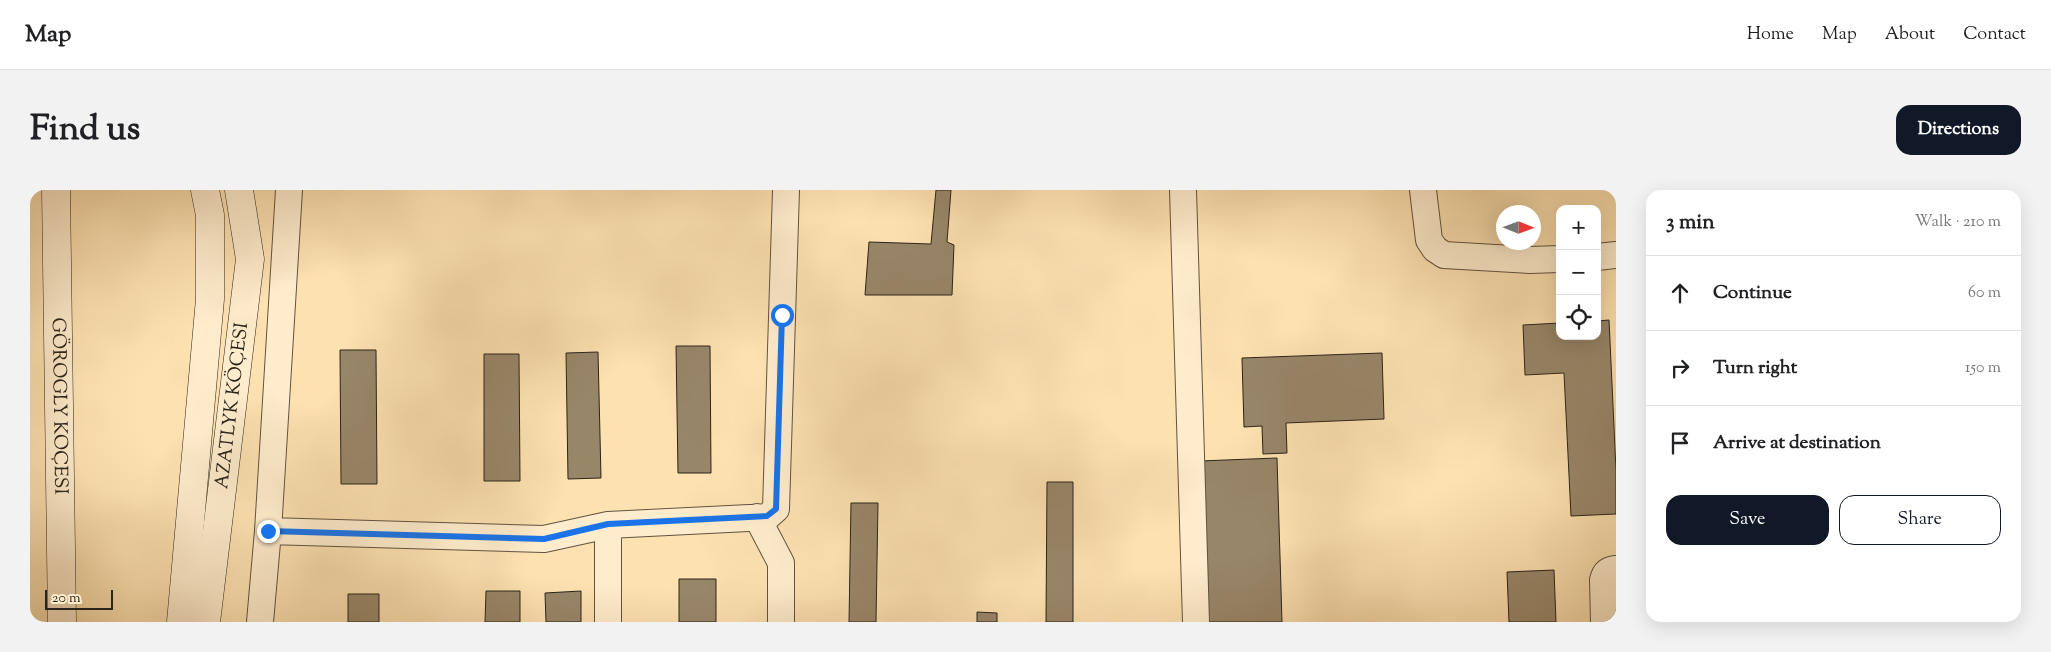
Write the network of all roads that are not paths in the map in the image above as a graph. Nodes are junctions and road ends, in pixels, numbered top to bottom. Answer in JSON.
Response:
{"nodes":[{"id":1,"x":56,"y":190,"type":"edge"},
{"id":2,"x":205,"y":190,"type":"edge"},
{"id":3,"x":239,"y":190,"type":"edge"},
{"id":4,"x":289,"y":190,"type":"edge"},
{"id":5,"x":786,"y":190,"type":"edge"},
{"id":6,"x":1183,"y":190,"type":"edge"},
{"id":7,"x":1423,"y":190,"type":"edge"},
{"id":8,"x":1601,"y":256,"type":"edge"},
{"id":9,"x":1616,"y":256,"type":"edge"},
{"id":10,"x":1556,"y":259,"type":"edge"},
{"id":11,"x":757,"y":517,"type":"junction"},
{"id":12,"x":608,"y":524,"type":"junction"},
{"id":13,"x":268,"y":531,"type":"junction"},
{"id":14,"x":1616,"y":570,"type":"edge"},
{"id":15,"x":62,"y":620,"type":"edge"},
{"id":16,"x":181,"y":622,"type":"edge"},
{"id":17,"x":206,"y":622,"type":"edge"},
{"id":18,"x":260,"y":622,"type":"edge"},
{"id":19,"x":608,"y":622,"type":"edge"},
{"id":20,"x":781,"y":622,"type":"edge"},
{"id":21,"x":1196,"y":622,"type":"edge"},
{"id":22,"x":1604,"y":622,"type":"edge"}],
"edges":[{"from":1,"to":15,"type":"street","name":"GÖROGLY KOÇESI"},
{"from":2,"to":16,"type":"street"},
{"from":3,"to":17,"type":"street","name":"AZATLYK KÖÇESI"},
{"from":4,"to":13,"type":"street"},
{"from":5,"to":11,"type":"street"},
{"from":6,"to":21,"type":"street"},
{"from":7,"to":10,"type":"street"},
{"from":8,"to":9,"type":"street"},
{"from":11,"to":12,"type":"street"},
{"from":11,"to":20,"type":"street"},
{"from":12,"to":13,"type":"street"},
{"from":12,"to":19,"type":"street"},
{"from":13,"to":18,"type":"street"},
{"from":14,"to":22,"type":"street"}]}
